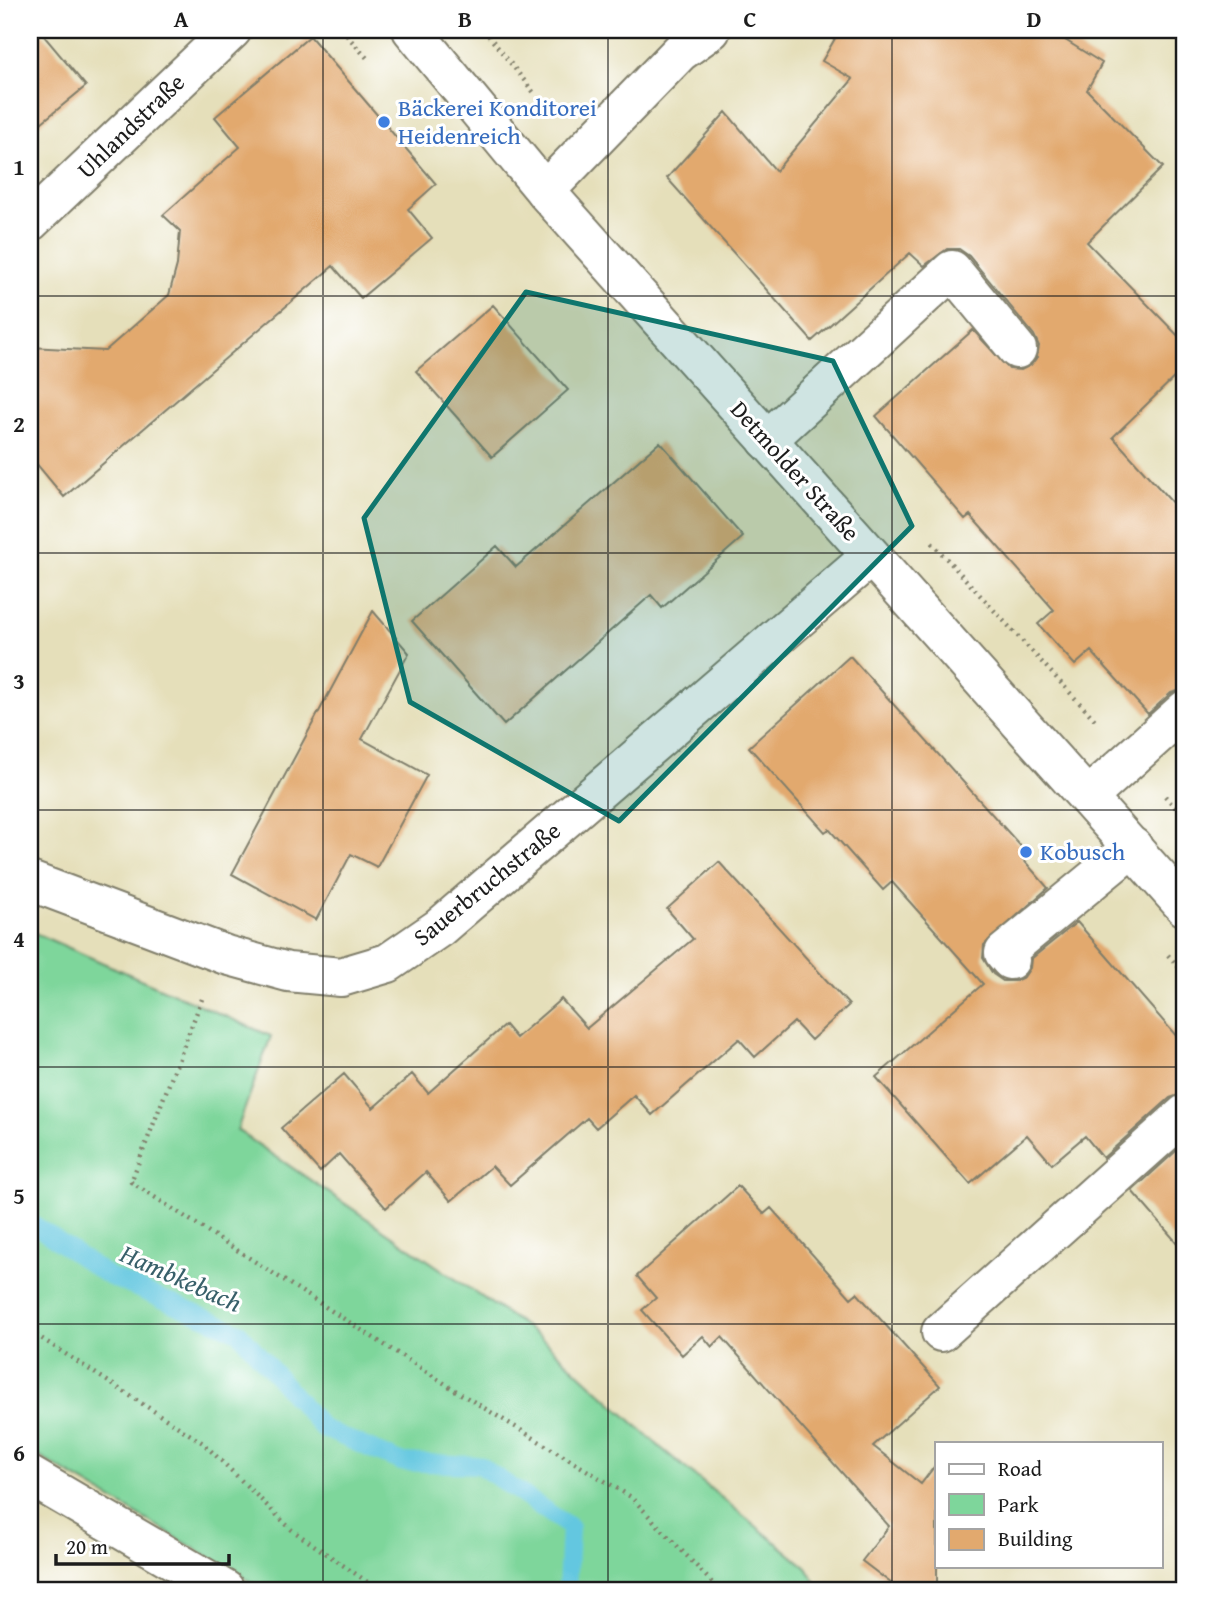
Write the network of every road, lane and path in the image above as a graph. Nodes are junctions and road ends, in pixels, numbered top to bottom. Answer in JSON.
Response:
{"nodes":[{"id":1,"x":232,"y":30,"type":"edge"},
{"id":2,"x":412,"y":30,"type":"edge"},
{"id":3,"x":711,"y":30,"type":"edge"},
{"id":4,"x":545,"y":191,"type":"junction"},
{"id":5,"x":30,"y":222,"type":"edge"},
{"id":6,"x":1017,"y":349,"type":"dead end"},
{"id":7,"x":767,"y":440,"type":"junction"},
{"id":8,"x":870,"y":557,"type":"junction"},
{"id":9,"x":1185,"y":710,"type":"edge"},
{"id":10,"x":1088,"y":797,"type":"junction"},
{"id":11,"x":1133,"y":847,"type":"junction"},
{"id":12,"x":30,"y":881,"type":"edge"},
{"id":13,"x":1185,"y":906,"type":"edge"},
{"id":14,"x":226,"y":955,"type":"junction"},
{"id":15,"x":1010,"y":960,"type":"dead end"},
{"id":16,"x":1185,"y":1114,"type":"edge"},
{"id":17,"x":30,"y":1331,"type":"edge"},
{"id":18,"x":941,"y":1332,"type":"dead end"},
{"id":19,"x":30,"y":1476,"type":"edge"},
{"id":20,"x":225,"y":1590,"type":"edge"},
{"id":21,"x":379,"y":1590,"type":"edge"},
{"id":22,"x":719,"y":1590,"type":"edge"}],
"edges":[{"from":1,"to":5,"type":"street","name":"Uhlandstraße"},
{"from":2,"to":4,"type":"street","name":"Detmolder Straße"},
{"from":3,"to":4,"type":"street"},
{"from":4,"to":7,"type":"street","name":"Detmolder Straße"},
{"from":6,"to":7,"type":"street"},
{"from":7,"to":8,"type":"street","name":"Detmolder Straße"},
{"from":8,"to":10,"type":"street","name":"Detmolder Straße"},
{"from":8,"to":14,"type":"street","name":"Sauerbruchstraße"},
{"from":9,"to":10,"type":"street"},
{"from":10,"to":11,"type":"street","name":"Detmolder Straße"},
{"from":11,"to":13,"type":"street","name":"Detmolder Straße"},
{"from":11,"to":15,"type":"street"},
{"from":12,"to":14,"type":"street","name":"Sauerbruchstraße"},
{"from":14,"to":22,"type":"path"},
{"from":16,"to":18,"type":"street"},
{"from":17,"to":21,"type":"path"},
{"from":19,"to":20,"type":"street"}]}
